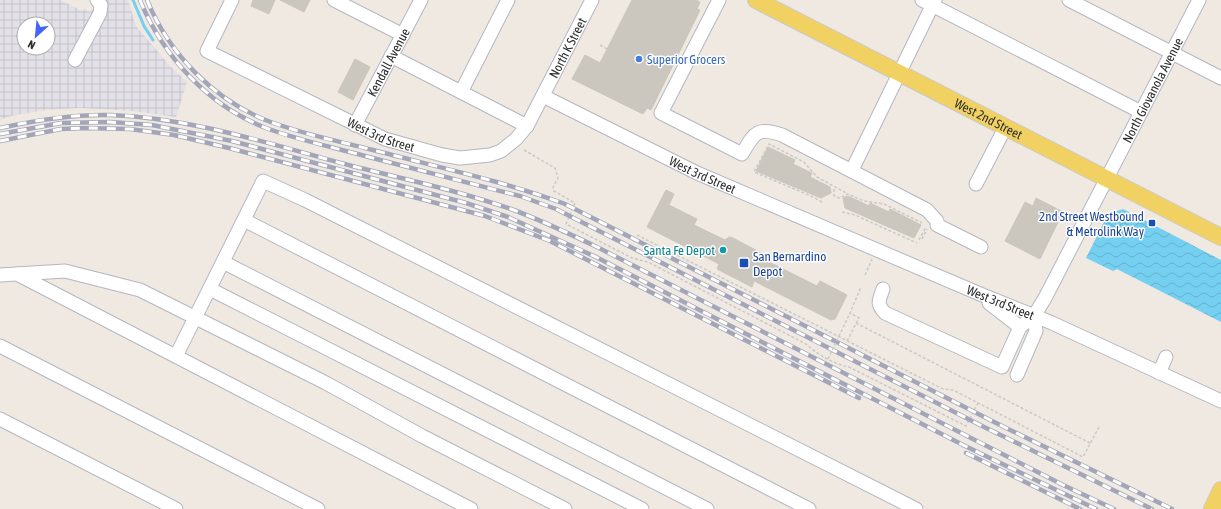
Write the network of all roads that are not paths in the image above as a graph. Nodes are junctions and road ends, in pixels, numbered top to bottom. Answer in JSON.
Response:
{"nodes":[{"id":1,"x":97,"y":0,"type":"edge"},
{"id":2,"x":232,"y":0,"type":"edge"},
{"id":3,"x":334,"y":0,"type":"edge"},
{"id":4,"x":421,"y":0,"type":"edge"},
{"id":5,"x":508,"y":0,"type":"edge"},
{"id":6,"x":592,"y":0,"type":"edge"},
{"id":7,"x":719,"y":0,"type":"edge"},
{"id":8,"x":756,"y":0,"type":"edge"},
{"id":9,"x":1069,"y":0,"type":"edge"},
{"id":10,"x":1199,"y":0,"type":"edge"},
{"id":11,"x":930,"y":2,"type":"edge"},
{"id":12,"x":402,"y":35,"type":"junction"},
{"id":13,"x":1172,"y":53,"type":"junction"},
{"id":14,"x":391,"y":56,"type":"junction"},
{"id":15,"x":75,"y":60,"type":"dead end"},
{"id":16,"x":900,"y":73,"type":"junction"},
{"id":17,"x":1221,"y":78,"type":"edge"},
{"id":18,"x":461,"y":92,"type":"junction"},
{"id":19,"x":543,"y":96,"type":"junction"},
{"id":20,"x":1142,"y":112,"type":"junction"},
{"id":21,"x":355,"y":125,"type":"junction"},
{"id":22,"x":527,"y":126,"type":"junction"},
{"id":23,"x":1005,"y":128,"type":"junction"},
{"id":24,"x":852,"y":170,"type":"junction"},
{"id":25,"x":1105,"y":180,"type":"junction"},
{"id":26,"x":976,"y":184,"type":"dead end"},
{"id":27,"x":244,"y":220,"type":"junction"},
{"id":28,"x":1221,"y":237,"type":"edge"},
{"id":29,"x":981,"y":247,"type":"dead end"},
{"id":30,"x":223,"y":262,"type":"junction"},
{"id":31,"x":17,"y":274,"type":"junction"},
{"id":32,"x":0,"y":275,"type":"edge"},
{"id":33,"x":210,"y":289,"type":"junction"},
{"id":34,"x":883,"y":289,"type":"dead end"},
{"id":35,"x":980,"y":294,"type":"junction"},
{"id":36,"x":1034,"y":316,"type":"junction"},
{"id":37,"x":196,"y":317,"type":"junction"},
{"id":38,"x":1020,"y":327,"type":"junction"},
{"id":39,"x":0,"y":346,"type":"edge"},
{"id":40,"x":176,"y":356,"type":"junction"},
{"id":41,"x":1166,"y":357,"type":"dead end"},
{"id":42,"x":1160,"y":373,"type":"junction"},
{"id":43,"x":1017,"y":375,"type":"dead end"},
{"id":44,"x":1221,"y":401,"type":"edge"},
{"id":45,"x":0,"y":419,"type":"edge"},
{"id":46,"x":176,"y":509,"type":"edge"},
{"id":47,"x":318,"y":509,"type":"edge"},
{"id":48,"x":471,"y":509,"type":"edge"},
{"id":49,"x":565,"y":509,"type":"edge"},
{"id":50,"x":642,"y":509,"type":"edge"},
{"id":51,"x":707,"y":509,"type":"edge"},
{"id":52,"x":809,"y":509,"type":"edge"},
{"id":53,"x":916,"y":509,"type":"edge"}],
"edges":[{"from":1,"to":15,"type":"street"},
{"from":2,"to":21,"type":"street","name":"West 3rd Street"},
{"from":3,"to":12,"type":"street"},
{"from":4,"to":12,"type":"street","name":"Kendall Avenue"},
{"from":5,"to":18,"type":"street"},
{"from":6,"to":19,"type":"street","name":"North K Street"},
{"from":7,"to":24,"type":"street"},
{"from":8,"to":16,"type":"main road","name":"West 2nd Street"},
{"from":9,"to":13,"type":"street"},
{"from":10,"to":13,"type":"street","name":"North Giovanola Avenue"},
{"from":11,"to":16,"type":"street"},
{"from":11,"to":20,"type":"street"},
{"from":12,"to":14,"type":"street","name":"Kendall Avenue"},
{"from":13,"to":17,"type":"street"},
{"from":13,"to":20,"type":"street","name":"North Giovanola Avenue"},
{"from":14,"to":18,"type":"street"},
{"from":14,"to":21,"type":"street","name":"Kendall Avenue"},
{"from":16,"to":23,"type":"main road","name":"West 2nd Street"},
{"from":16,"to":24,"type":"street"},
{"from":18,"to":22,"type":"street"},
{"from":19,"to":22,"type":"street","name":"West 3rd Street"},
{"from":19,"to":35,"type":"street","name":"West 3rd Street"},
{"from":20,"to":25,"type":"street","name":"North Giovanola Avenue"},
{"from":21,"to":22,"type":"street","name":"West 3rd Street"},
{"from":23,"to":25,"type":"main road","name":"West 2nd Street"},
{"from":23,"to":26,"type":"street"},
{"from":24,"to":29,"type":"street"},
{"from":25,"to":28,"type":"main road","name":"West 2nd Street"},
{"from":25,"to":36,"type":"street","name":"North Giovanola Avenue"},
{"from":27,"to":30,"type":"street"},
{"from":27,"to":52,"type":"street"},
{"from":27,"to":53,"type":"street"},
{"from":30,"to":33,"type":"street"},
{"from":30,"to":51,"type":"street"},
{"from":31,"to":32,"type":"street"},
{"from":31,"to":37,"type":"street"},
{"from":31,"to":40,"type":"street"},
{"from":33,"to":37,"type":"street"},
{"from":33,"to":50,"type":"street"},
{"from":34,"to":38,"type":"street"},
{"from":35,"to":36,"type":"street","name":"West 3rd Street"},
{"from":35,"to":38,"type":"street"},
{"from":36,"to":38,"type":"street"},
{"from":36,"to":42,"type":"street","name":"West 3rd Street"},
{"from":36,"to":43,"type":"street"},
{"from":37,"to":40,"type":"street"},
{"from":37,"to":49,"type":"street"},
{"from":39,"to":47,"type":"street"},
{"from":40,"to":48,"type":"street"},
{"from":41,"to":42,"type":"street"},
{"from":42,"to":44,"type":"street","name":"West 3rd Street"},
{"from":45,"to":46,"type":"street"}]}
